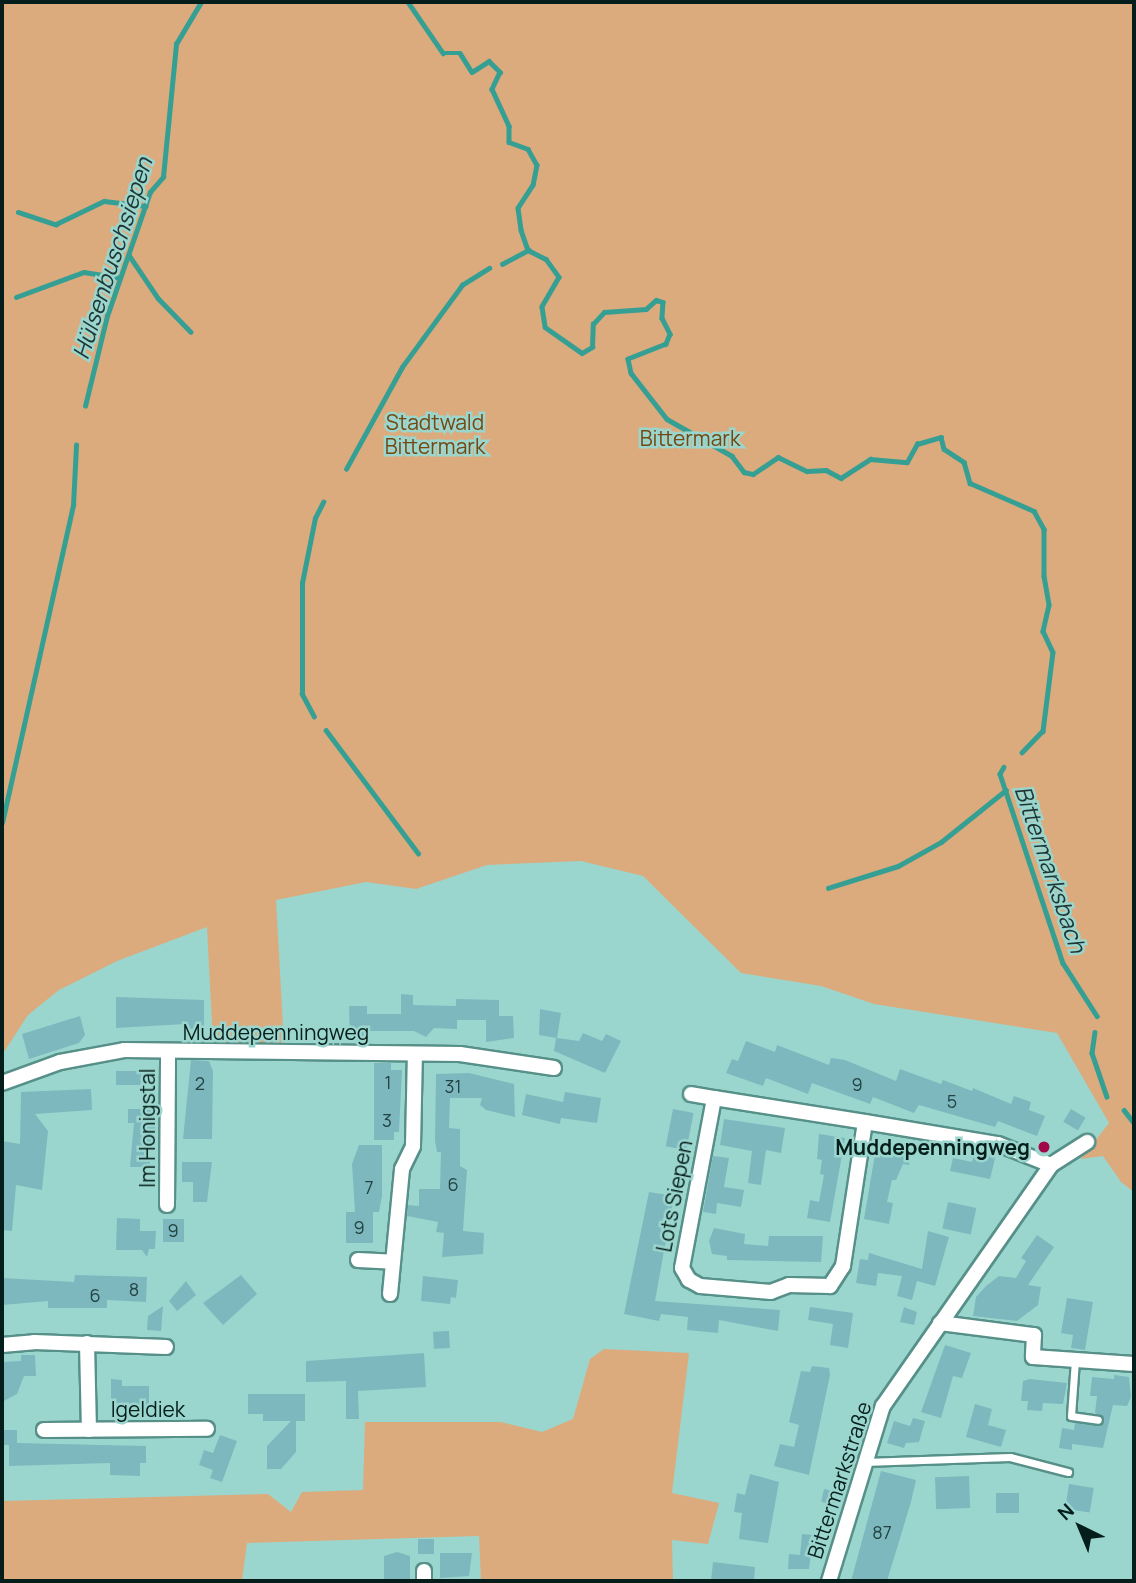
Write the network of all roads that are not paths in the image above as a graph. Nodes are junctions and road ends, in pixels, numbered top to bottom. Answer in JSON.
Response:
{"nodes":[{"id":1,"x":168,"y":1052,"type":"junction"},
{"id":2,"x":415,"y":1054,"type":"junction"},
{"id":3,"x":554,"y":1068,"type":"dead end"},
{"id":4,"x":2,"y":1083,"type":"edge"},
{"id":5,"x":691,"y":1094,"type":"dead end"},
{"id":6,"x":714,"y":1098,"type":"junction"},
{"id":7,"x":865,"y":1122,"type":"junction"},
{"id":8,"x":1087,"y":1142,"type":"dead end"},
{"id":9,"x":1051,"y":1165,"type":"junction"},
{"id":10,"x":167,"y":1205,"type":"dead end"},
{"id":11,"x":358,"y":1260,"type":"dead end"},
{"id":12,"x":393,"y":1262,"type":"junction"},
{"id":13,"x":390,"y":1294,"type":"dead end"},
{"id":14,"x":940,"y":1323,"type":"junction"},
{"id":15,"x":87,"y":1343,"type":"junction"},
{"id":16,"x":2,"y":1345,"type":"edge"},
{"id":17,"x":166,"y":1347,"type":"dead end"},
{"id":18,"x":1075,"y":1360,"type":"junction"},
{"id":19,"x":1134,"y":1364,"type":"edge"},
{"id":20,"x":1098,"y":1420,"type":"dead end"},
{"id":21,"x":207,"y":1429,"type":"dead end"},
{"id":22,"x":44,"y":1430,"type":"dead end"},
{"id":23,"x":89,"y":1430,"type":"junction"},
{"id":24,"x":864,"y":1462,"type":"junction"},
{"id":25,"x":1068,"y":1472,"type":"dead end"},
{"id":26,"x":829,"y":1581,"type":"edge"}],
"edges":[{"from":1,"to":2,"type":"street","name":"Muddepenningweg"},
{"from":1,"to":4,"type":"street","name":"Muddepenningweg"},
{"from":1,"to":10,"type":"street","name":"Im Honigstal"},
{"from":2,"to":3,"type":"street","name":"Muddepenningweg"},
{"from":2,"to":12,"type":"street"},
{"from":5,"to":6,"type":"street"},
{"from":6,"to":7,"type":"street"},
{"from":6,"to":7,"type":"street","name":"Lots Siepen"},
{"from":7,"to":9,"type":"street"},
{"from":8,"to":9,"type":"street","name":"Bittermarkstraße"},
{"from":9,"to":14,"type":"street","name":"Bittermarkstraße"},
{"from":11,"to":12,"type":"street"},
{"from":12,"to":13,"type":"street"},
{"from":14,"to":18,"type":"street"},
{"from":14,"to":24,"type":"street","name":"Bittermarkstraße"},
{"from":15,"to":16,"type":"street"},
{"from":15,"to":17,"type":"street"},
{"from":15,"to":23,"type":"street","name":"Igeldiek"},
{"from":18,"to":19,"type":"street"},
{"from":18,"to":20,"type":"lane"},
{"from":21,"to":23,"type":"street","name":"Igeldiek"},
{"from":22,"to":23,"type":"street","name":"Igeldiek"},
{"from":24,"to":25,"type":"lane"},
{"from":24,"to":26,"type":"street","name":"Bittermarkstraße"}]}
